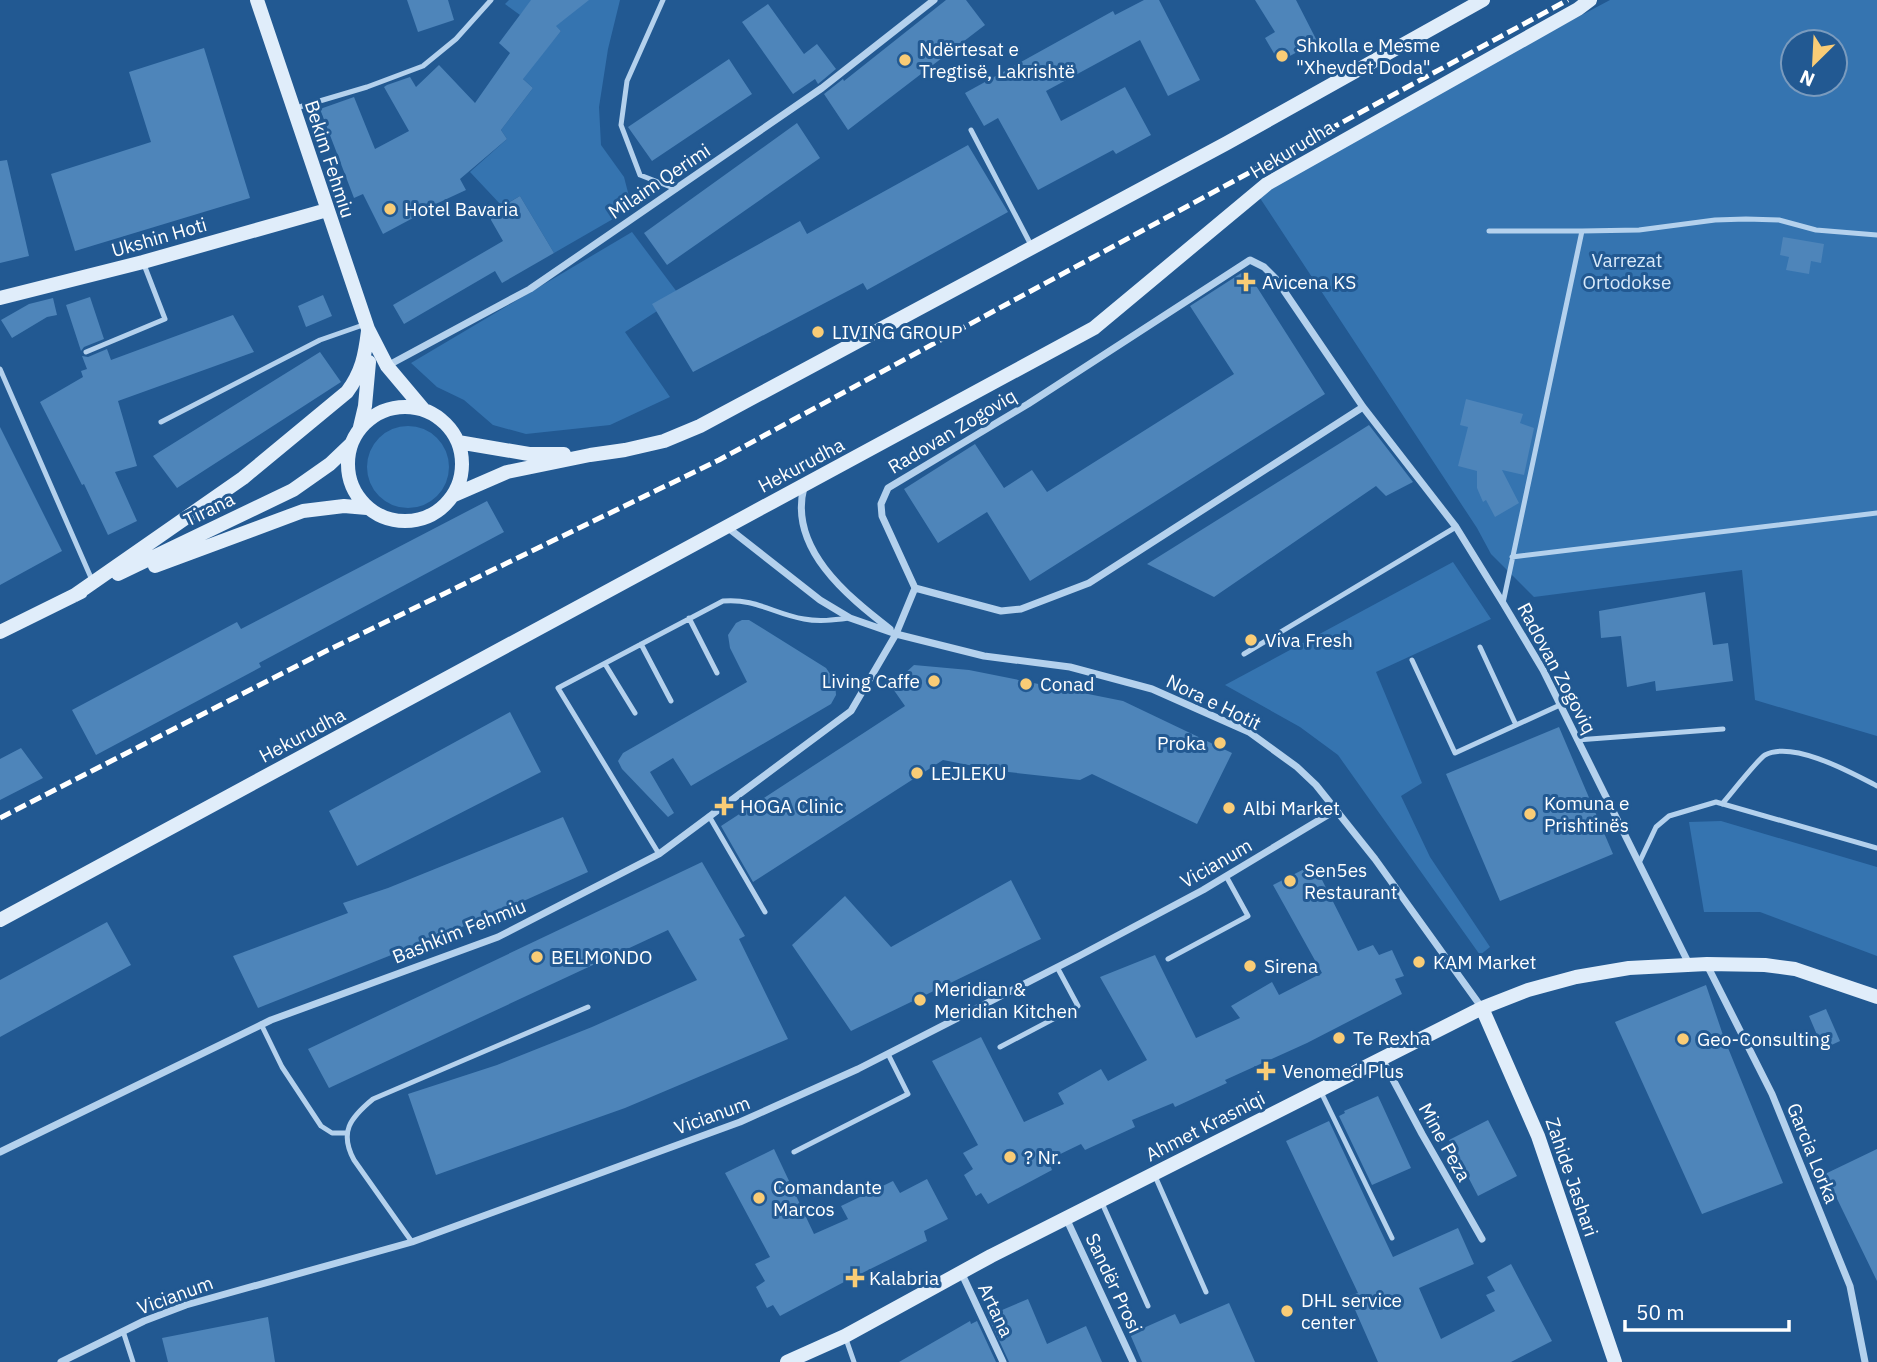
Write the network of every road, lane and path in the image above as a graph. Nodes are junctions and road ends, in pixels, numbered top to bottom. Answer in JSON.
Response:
{"nodes":[{"id":1,"x":257,"y":0,"type":"edge"},
{"id":2,"x":491,"y":0,"type":"edge"},
{"id":3,"x":663,"y":0,"type":"edge"},
{"id":4,"x":934,"y":0,"type":"edge"},
{"id":5,"x":1483,"y":0,"type":"edge"},
{"id":6,"x":1590,"y":0,"type":"edge"},
{"id":7,"x":293,"y":109,"type":"junction"},
{"id":8,"x":971,"y":130,"type":"dead end"},
{"id":9,"x":676,"y":190,"type":"junction"},
{"id":10,"x":327,"y":210,"type":"junction"},
{"id":11,"x":1582,"y":231,"type":"junction"},
{"id":12,"x":1489,"y":232,"type":"dead end"},
{"id":13,"x":1877,"y":236,"type":"edge"},
{"id":14,"x":1033,"y":248,"type":"junction"},
{"id":15,"x":144,"y":262,"type":"junction"},
{"id":16,"x":0,"y":298,"type":"edge"},
{"id":17,"x":367,"y":326,"type":"junction"},
{"id":18,"x":86,"y":352,"type":"dead end"},
{"id":19,"x":387,"y":366,"type":"junction"},
{"id":20,"x":0,"y":369,"type":"edge"},
{"id":21,"x":1363,"y":407,"type":"junction"},
{"id":22,"x":424,"y":410,"type":"junction"},
{"id":23,"x":161,"y":422,"type":"dead end"},
{"id":24,"x":360,"y":427,"type":"junction"},
{"id":25,"x":458,"y":442,"type":"junction"},
{"id":26,"x":351,"y":444,"type":"junction"},
{"id":27,"x":590,"y":455,"type":"junction"},
{"id":28,"x":804,"y":486,"type":"junction"},
{"id":29,"x":454,"y":495,"type":"junction"},
{"id":30,"x":367,"y":508,"type":"junction"},
{"id":31,"x":1877,"y":513,"type":"edge"},
{"id":32,"x":727,"y":526,"type":"junction"},
{"id":33,"x":1456,"y":527,"type":"junction"},
{"id":34,"x":1512,"y":557,"type":"junction"},
{"id":35,"x":94,"y":584,"type":"junction"},
{"id":36,"x":915,"y":588,"type":"junction"},
{"id":37,"x":75,"y":595,"type":"junction"},
{"id":38,"x":1503,"y":603,"type":"junction"},
{"id":39,"x":689,"y":618,"type":"junction"},
{"id":40,"x":850,"y":618,"type":"junction"},
{"id":41,"x":0,"y":632,"type":"edge"},
{"id":42,"x":896,"y":634,"type":"junction"},
{"id":43,"x":641,"y":644,"type":"junction"},
{"id":44,"x":1480,"y":647,"type":"dead end"},
{"id":45,"x":1244,"y":654,"type":"dead end"},
{"id":46,"x":1412,"y":660,"type":"dead end"},
{"id":47,"x":605,"y":664,"type":"junction"},
{"id":48,"x":717,"y":673,"type":"dead end"},
{"id":49,"x":671,"y":701,"type":"dead end"},
{"id":50,"x":1560,"y":705,"type":"junction"},
{"id":51,"x":635,"y":713,"type":"dead end"},
{"id":52,"x":1516,"y":725,"type":"junction"},
{"id":53,"x":1723,"y":729,"type":"dead end"},
{"id":54,"x":1577,"y":740,"type":"junction"},
{"id":55,"x":1877,"y":786,"type":"edge"},
{"id":56,"x":1722,"y":804,"type":"junction"},
{"id":57,"x":1336,"y":810,"type":"junction"},
{"id":58,"x":709,"y":817,"type":"junction"},
{"id":59,"x":1877,"y":848,"type":"edge"},
{"id":60,"x":659,"y":854,"type":"junction"},
{"id":61,"x":1639,"y":863,"type":"junction"},
{"id":62,"x":1226,"y":876,"type":"junction"},
{"id":63,"x":765,"y":912,"type":"dead end"},
{"id":64,"x":0,"y":920,"type":"edge"},
{"id":65,"x":1168,"y":959,"type":"dead end"},
{"id":66,"x":1707,"y":964,"type":"junction"},
{"id":67,"x":1689,"y":965,"type":"junction"},
{"id":68,"x":1057,"y":967,"type":"junction"},
{"id":69,"x":1861,"y":991,"type":"junction"},
{"id":70,"x":1877,"y":997,"type":"edge"},
{"id":71,"x":1877,"y":1003,"type":"edge"},
{"id":72,"x":588,"y":1007,"type":"dead end"},
{"id":73,"x":1482,"y":1008,"type":"junction"},
{"id":74,"x":261,"y":1024,"type":"junction"},
{"id":75,"x":1000,"y":1047,"type":"dead end"},
{"id":76,"x":888,"y":1054,"type":"junction"},
{"id":77,"x":1382,"y":1059,"type":"junction"},
{"id":78,"x":1320,"y":1090,"type":"junction"},
{"id":79,"x":347,"y":1133,"type":"junction"},
{"id":80,"x":0,"y":1152,"type":"edge"},
{"id":81,"x":794,"y":1152,"type":"dead end"},
{"id":82,"x":1154,"y":1173,"type":"junction"},
{"id":83,"x":1101,"y":1200,"type":"junction"},
{"id":84,"x":1066,"y":1218,"type":"junction"},
{"id":85,"x":1392,"y":1238,"type":"dead end"},
{"id":86,"x":1482,"y":1239,"type":"dead end"},
{"id":87,"x":412,"y":1242,"type":"junction"},
{"id":88,"x":961,"y":1272,"type":"junction"},
{"id":89,"x":1206,"y":1292,"type":"dead end"},
{"id":90,"x":1148,"y":1306,"type":"dead end"},
{"id":91,"x":123,"y":1331,"type":"junction"},
{"id":92,"x":845,"y":1336,"type":"junction"},
{"id":93,"x":61,"y":1362,"type":"edge"},
{"id":94,"x":133,"y":1362,"type":"edge"},
{"id":95,"x":787,"y":1362,"type":"edge"},
{"id":96,"x":854,"y":1362,"type":"edge"},
{"id":97,"x":1003,"y":1362,"type":"edge"},
{"id":98,"x":1133,"y":1362,"type":"edge"},
{"id":99,"x":1615,"y":1362,"type":"edge"},
{"id":100,"x":1865,"y":1362,"type":"edge"}],
"edges":[{"from":1,"to":7,"type":"main road","name":"Bekim Fehmiu"},
{"from":2,"to":7,"type":"lane"},
{"from":3,"to":9,"type":"lane"},
{"from":4,"to":9,"type":"street","name":"Milaim Qerimi"},
{"from":5,"to":14,"type":"main road","name":"Hekurudha"},
{"from":6,"to":28,"type":"main road","name":"Hekurudha"},
{"from":7,"to":10,"type":"main road","name":"Bekim Fehmiu"},
{"from":8,"to":14,"type":"lane"},
{"from":9,"to":19,"type":"street","name":"Milaim Qerimi"},
{"from":10,"to":15,"type":"main road","name":"Ukshin Hoti"},
{"from":10,"to":17,"type":"main road","name":"Bekim Fehmiu"},
{"from":11,"to":12,"type":"lane"},
{"from":11,"to":13,"type":"lane"},
{"from":11,"to":34,"type":"lane"},
{"from":14,"to":27,"type":"main road","name":"Hekurudha"},
{"from":15,"to":16,"type":"main road","name":"Ukshin Hoti"},
{"from":15,"to":18,"type":"lane"},
{"from":17,"to":19,"type":"main road","name":"Bekim Fehmiu"},
{"from":17,"to":23,"type":"lane"},
{"from":17,"to":24,"type":"main road","name":"Bekim Fehmiu"},
{"from":17,"to":35,"type":"main road"},
{"from":19,"to":22,"type":"main road","name":"Bekim Fehmiu"},
{"from":20,"to":35,"type":"lane"},
{"from":21,"to":33,"type":"street","name":"Radovan Zogoviq"},
{"from":21,"to":36,"type":"street"},
{"from":21,"to":36,"type":"street","name":"Radovan Zogoviq"},
{"from":22,"to":24,"type":"main road"},
{"from":22,"to":25,"type":"main road"},
{"from":24,"to":26,"type":"main road"},
{"from":25,"to":27,"type":"main road","name":"Hekurudha"},
{"from":25,"to":29,"type":"main road"},
{"from":26,"to":30,"type":"main road"},
{"from":26,"to":35,"type":"main road","name":"Tirana"},
{"from":27,"to":29,"type":"main road","name":"Hekurudha"},
{"from":28,"to":32,"type":"main road","name":"Hekurudha"},
{"from":28,"to":42,"type":"street","name":"Nora e Hotit"},
{"from":29,"to":30,"type":"main road","name":"Hekurudha"},
{"from":30,"to":37,"type":"main road","name":"Tirana"},
{"from":31,"to":34,"type":"lane"},
{"from":32,"to":40,"type":"street","name":"Nora e Hotit"},
{"from":32,"to":64,"type":"main road","name":"Hekurudha"},
{"from":33,"to":38,"type":"street","name":"Radovan Zogoviq"},
{"from":33,"to":45,"type":"lane"},
{"from":34,"to":38,"type":"lane"},
{"from":35,"to":37,"type":"main road"},
{"from":36,"to":42,"type":"street","name":"Bashkim Fehmiu"},
{"from":37,"to":41,"type":"main road","name":"Tirana"},
{"from":38,"to":50,"type":"street","name":"Radovan Zogoviq"},
{"from":39,"to":40,"type":"lane"},
{"from":39,"to":43,"type":"lane"},
{"from":39,"to":48,"type":"lane"},
{"from":40,"to":42,"type":"street","name":"Nora e Hotit"},
{"from":42,"to":57,"type":"street","name":"Nora e Hotit"},
{"from":42,"to":58,"type":"street","name":"Bashkim Fehmiu"},
{"from":43,"to":47,"type":"lane"},
{"from":43,"to":49,"type":"lane"},
{"from":44,"to":52,"type":"lane"},
{"from":46,"to":52,"type":"lane"},
{"from":47,"to":51,"type":"lane"},
{"from":47,"to":60,"type":"lane"},
{"from":50,"to":52,"type":"lane"},
{"from":50,"to":54,"type":"street","name":"Radovan Zogoviq"},
{"from":53,"to":54,"type":"lane"},
{"from":54,"to":61,"type":"street","name":"Radovan Zogoviq"},
{"from":55,"to":56,"type":"lane"},
{"from":56,"to":59,"type":"lane"},
{"from":56,"to":61,"type":"lane"},
{"from":57,"to":62,"type":"street","name":"Vicianum"},
{"from":57,"to":73,"type":"street","name":"Nora e Hotit"},
{"from":58,"to":60,"type":"street","name":"Bashkim Fehmiu"},
{"from":58,"to":63,"type":"lane"},
{"from":60,"to":74,"type":"street","name":"Bashkim Fehmiu"},
{"from":61,"to":67,"type":"street","name":"Radovan Zogoviq"},
{"from":62,"to":65,"type":"lane"},
{"from":62,"to":68,"type":"street","name":"Vicianum"},
{"from":66,"to":67,"type":"main road","name":"Ahmet Krasniqi"},
{"from":66,"to":69,"type":"main road","name":"Ahmet Krasniqi"},
{"from":66,"to":100,"type":"street","name":"Garcia Lorka"},
{"from":67,"to":73,"type":"main road","name":"Ahmet Krasniqi"},
{"from":68,"to":75,"type":"lane"},
{"from":68,"to":76,"type":"street","name":"Vicianum"},
{"from":69,"to":70,"type":"main road","name":"Ahmet Krasniqi"},
{"from":69,"to":71,"type":"main road","name":"Ahmet Krasniqi"},
{"from":72,"to":79,"type":"lane"},
{"from":73,"to":77,"type":"main road","name":"Ahmet Krasniqi"},
{"from":73,"to":99,"type":"main road","name":"Zahide Jashari"},
{"from":74,"to":79,"type":"lane"},
{"from":74,"to":80,"type":"street","name":"Bashkim Fehmiu"},
{"from":76,"to":81,"type":"lane"},
{"from":76,"to":87,"type":"street","name":"Vicianum"},
{"from":77,"to":78,"type":"main road","name":"Ahmet Krasniqi"},
{"from":77,"to":86,"type":"street","name":"Mine Peza"},
{"from":78,"to":82,"type":"main road","name":"Ahmet Krasniqi"},
{"from":78,"to":85,"type":"lane"},
{"from":79,"to":87,"type":"lane"},
{"from":82,"to":83,"type":"main road","name":"Ahmet Krasniqi"},
{"from":82,"to":89,"type":"lane"},
{"from":83,"to":84,"type":"main road","name":"Ahmet Krasniqi"},
{"from":83,"to":90,"type":"lane"},
{"from":84,"to":88,"type":"main road","name":"Ahmet Krasniqi"},
{"from":84,"to":98,"type":"street","name":"Sandër Prosi"},
{"from":87,"to":91,"type":"street","name":"Vicianum"},
{"from":88,"to":92,"type":"main road","name":"Ahmet Krasniqi"},
{"from":88,"to":97,"type":"street","name":"Artana"},
{"from":91,"to":93,"type":"street","name":"Vicianum"},
{"from":91,"to":94,"type":"lane"},
{"from":92,"to":95,"type":"main road","name":"Ahmet Krasniqi"},
{"from":92,"to":96,"type":"lane"}]}
